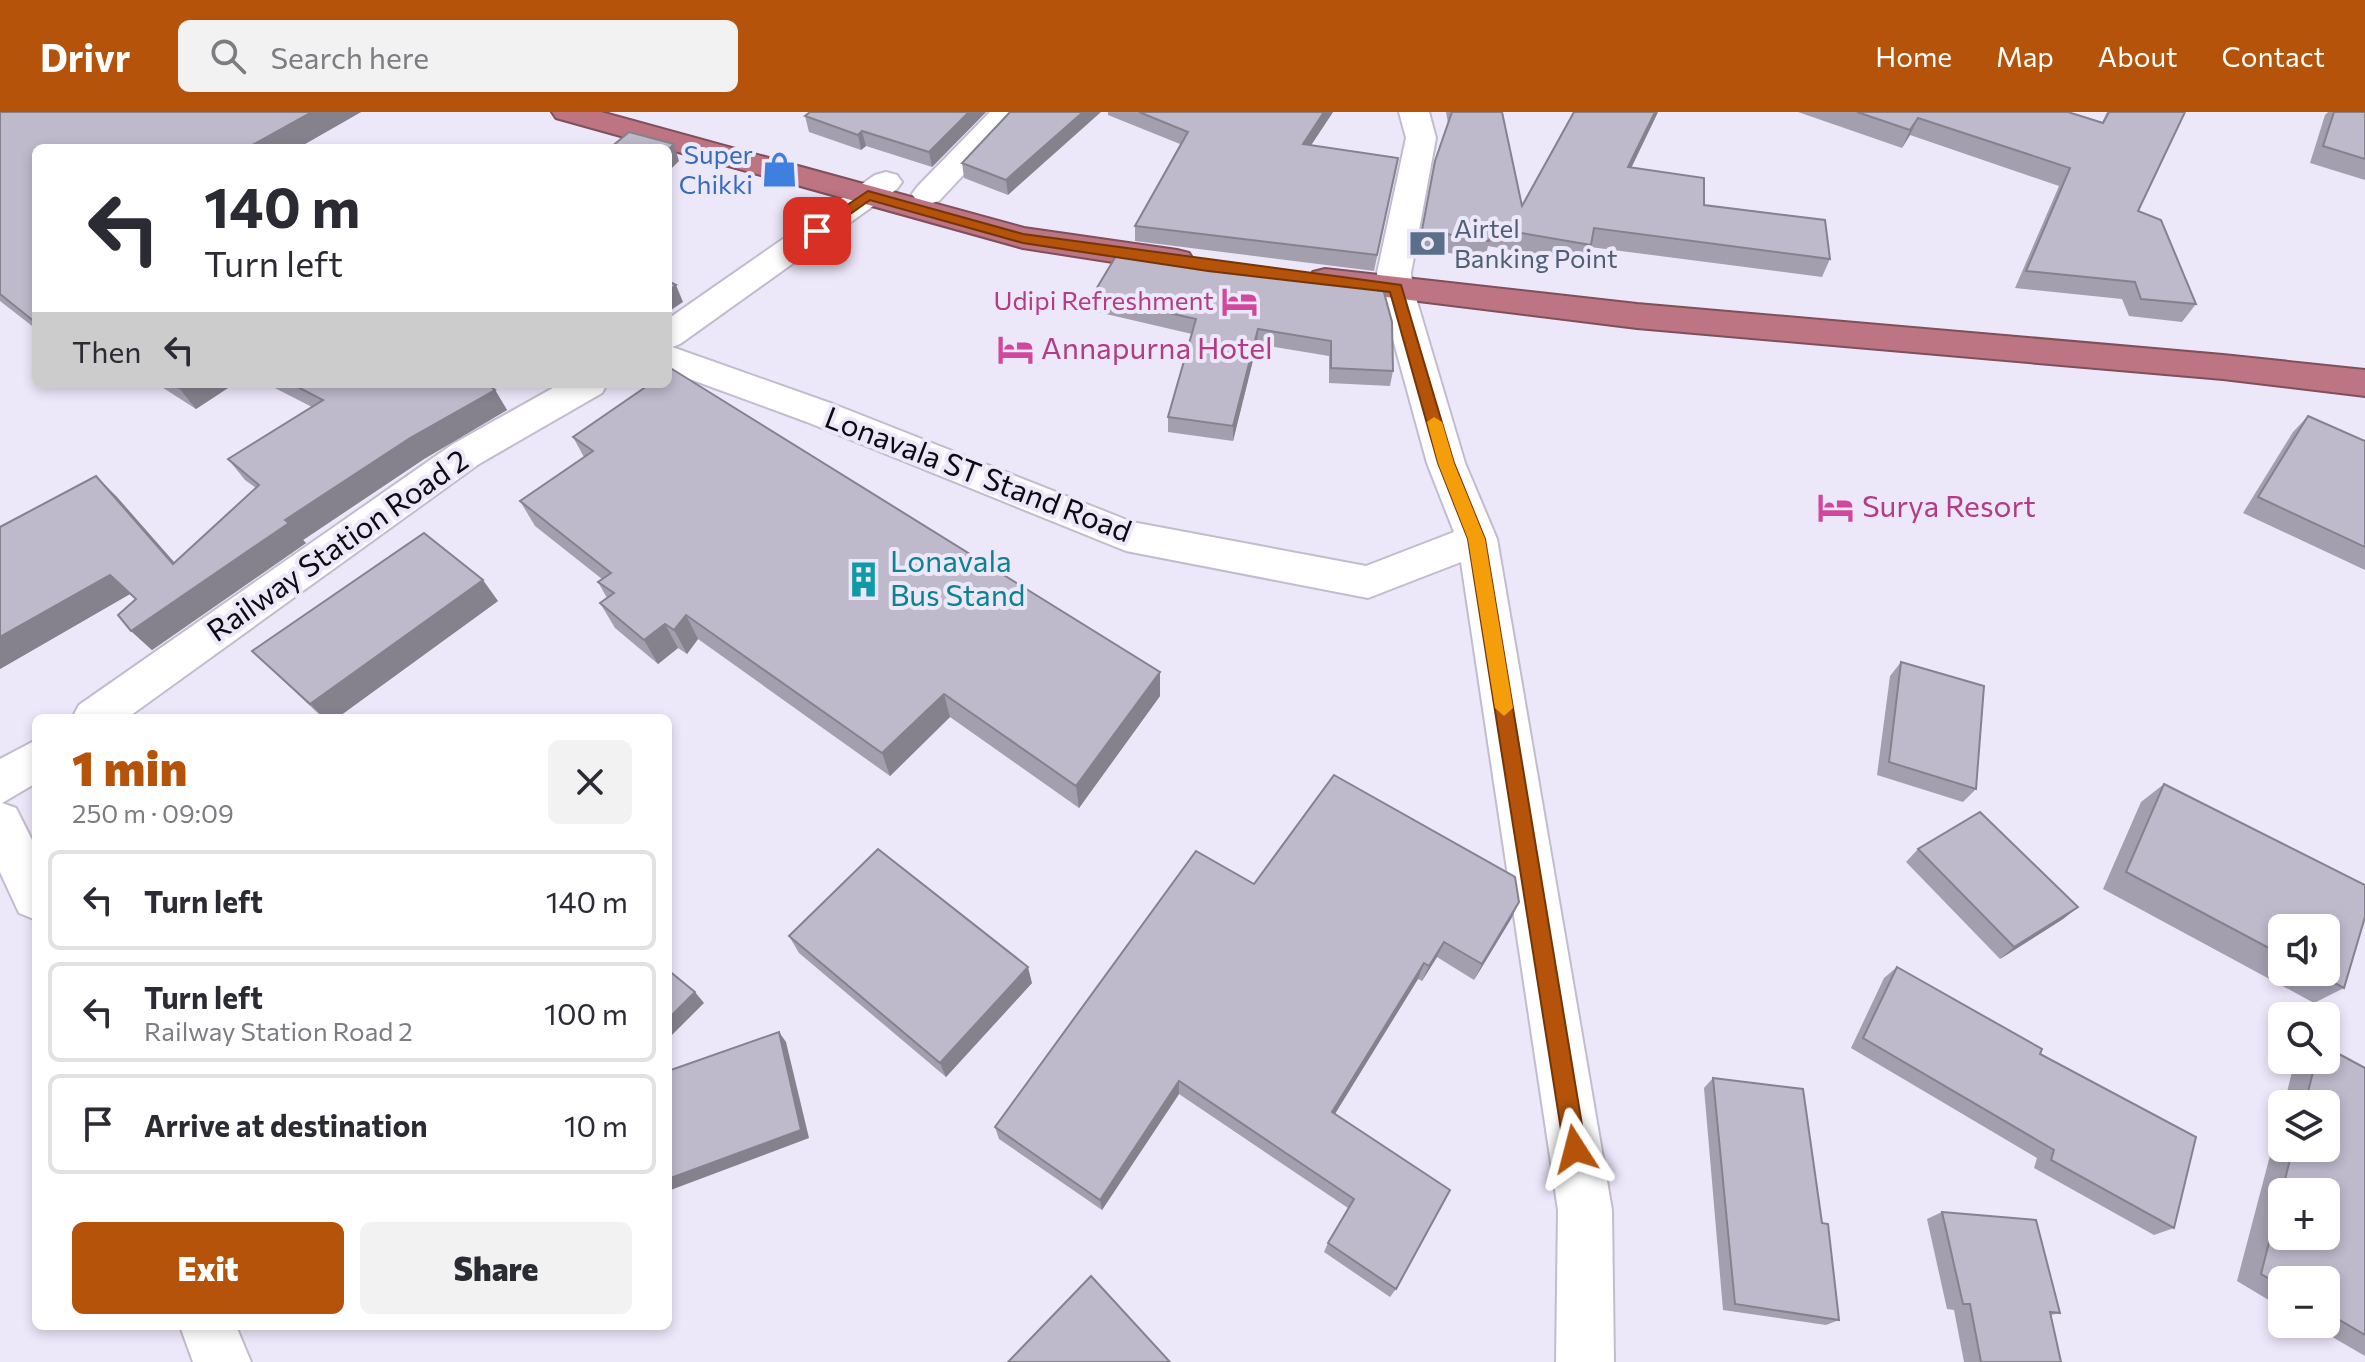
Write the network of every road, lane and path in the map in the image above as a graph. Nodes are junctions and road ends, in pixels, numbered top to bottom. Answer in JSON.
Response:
{"nodes":[{"id":1,"x":567,"y":112,"type":"edge"},
{"id":2,"x":633,"y":112,"type":"edge"},
{"id":3,"x":1007,"y":112,"type":"edge"},
{"id":4,"x":1414,"y":112,"type":"edge"},
{"id":5,"x":877,"y":188,"type":"junction"},
{"id":6,"x":928,"y":194,"type":"junction"},
{"id":7,"x":1293,"y":268,"type":"edge"},
{"id":8,"x":1395,"y":280,"type":"junction"},
{"id":9,"x":672,"y":333,"type":"edge"},
{"id":10,"x":672,"y":359,"type":"edge"},
{"id":11,"x":2365,"y":362,"type":"edge"},
{"id":12,"x":2365,"y":383,"type":"edge"},
{"id":13,"x":582,"y":388,"type":"edge"},
{"id":14,"x":1477,"y":539,"type":"junction"},
{"id":15,"x":100,"y":714,"type":"edge"},
{"id":16,"x":32,"y":762,"type":"edge"},
{"id":17,"x":0,"y":784,"type":"edge"},
{"id":18,"x":0,"y":822,"type":"edge"},
{"id":19,"x":32,"y":890,"type":"edge"},
{"id":20,"x":1585,"y":1362,"type":"edge"}],
"edges":[{"from":1,"to":5,"type":"highway"},
{"from":2,"to":5,"type":"highway"},
{"from":3,"to":6,"type":"street"},
{"from":4,"to":8,"type":"street"},
{"from":5,"to":6,"type":"highway"},
{"from":5,"to":6,"type":"highway"},
{"from":5,"to":9,"type":"street"},
{"from":7,"to":8,"type":"highway"},
{"from":8,"to":11,"type":"highway"},
{"from":8,"to":12,"type":"highway"},
{"from":8,"to":14,"type":"street"},
{"from":10,"to":14,"type":"street","name":"Lonavala ST Stand Road"},
{"from":13,"to":15,"type":"street","name":"Railway Station Road 2"},
{"from":14,"to":20,"type":"street"},
{"from":16,"to":17,"type":"street"},
{"from":18,"to":19,"type":"street"}]}
